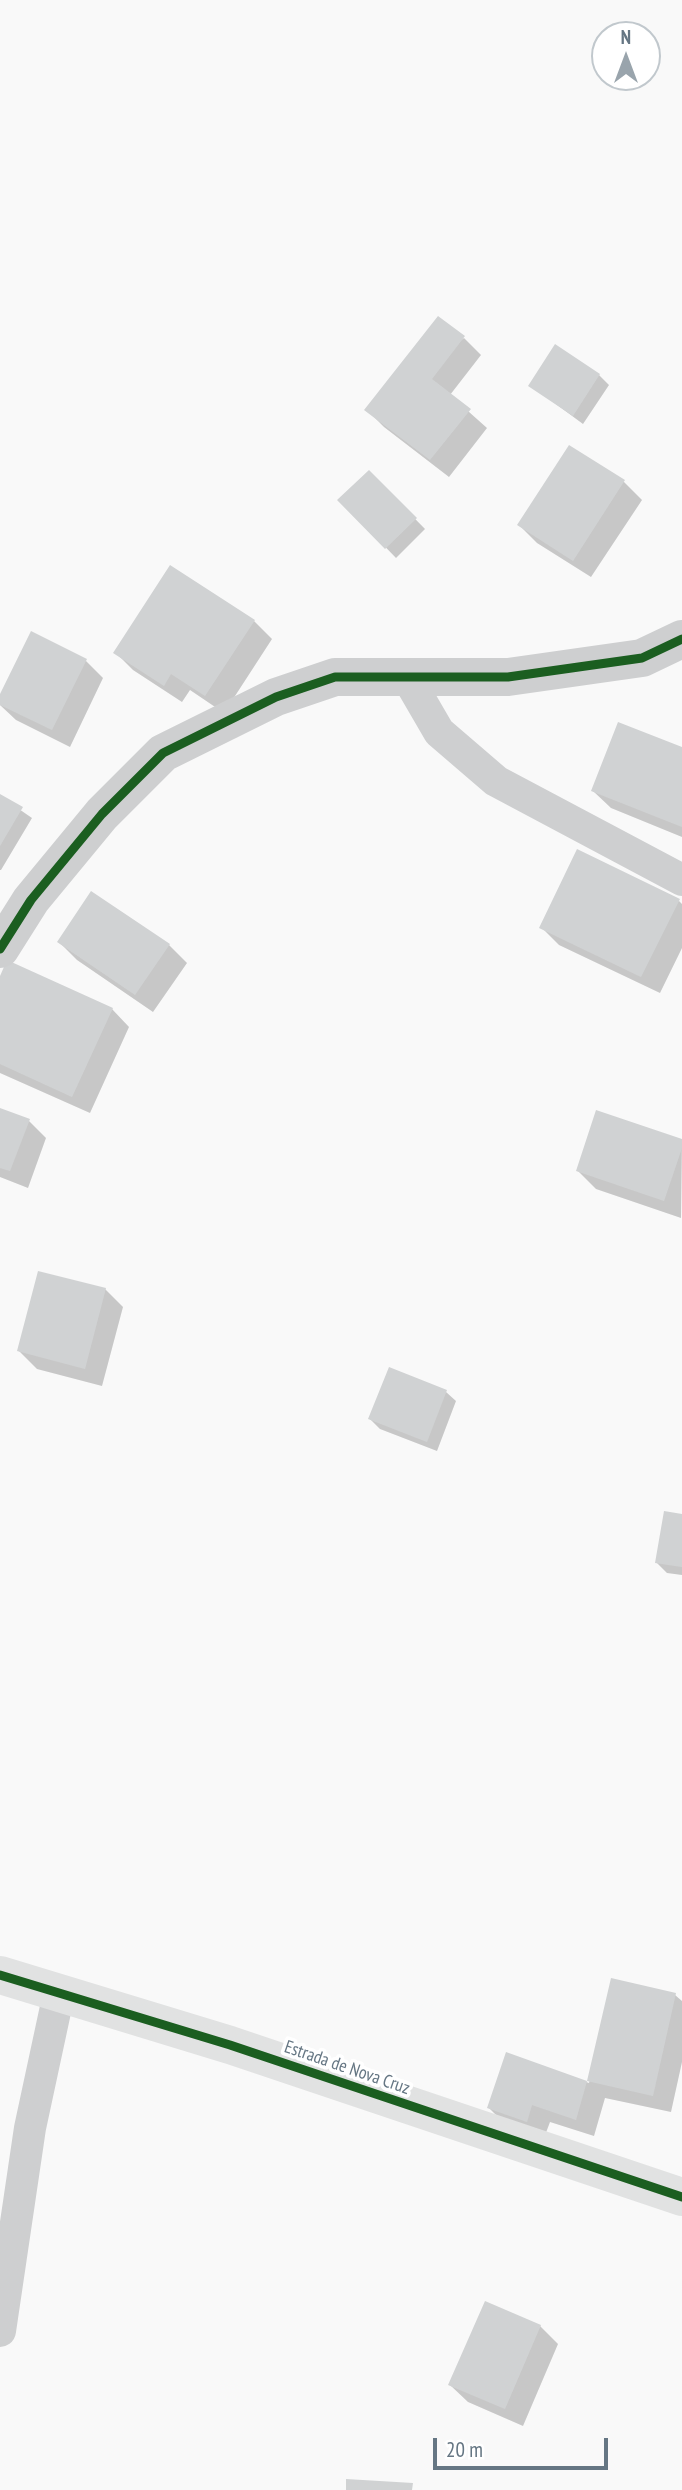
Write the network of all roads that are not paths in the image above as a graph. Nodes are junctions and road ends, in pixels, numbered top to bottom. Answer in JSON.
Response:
{"nodes":[{"id":1,"x":682,"y":639,"type":"edge"},
{"id":2,"x":407,"y":677,"type":"junction"},
{"id":3,"x":682,"y":880,"type":"edge"},
{"id":4,"x":0,"y":949,"type":"edge"},
{"id":5,"x":0,"y":1975,"type":"edge"},
{"id":6,"x":60,"y":1993,"type":"junction"},
{"id":7,"x":682,"y":2197,"type":"edge"},
{"id":8,"x":0,"y":2331,"type":"edge"}],
"edges":[{"from":1,"to":2,"type":"street"},
{"from":2,"to":3,"type":"lane"},
{"from":2,"to":4,"type":"street"},
{"from":5,"to":6,"type":"main road","name":"Estrada de Nova Cruz"},
{"from":6,"to":7,"type":"main road","name":"Estrada de Nova Cruz"},
{"from":6,"to":8,"type":"lane"}]}
